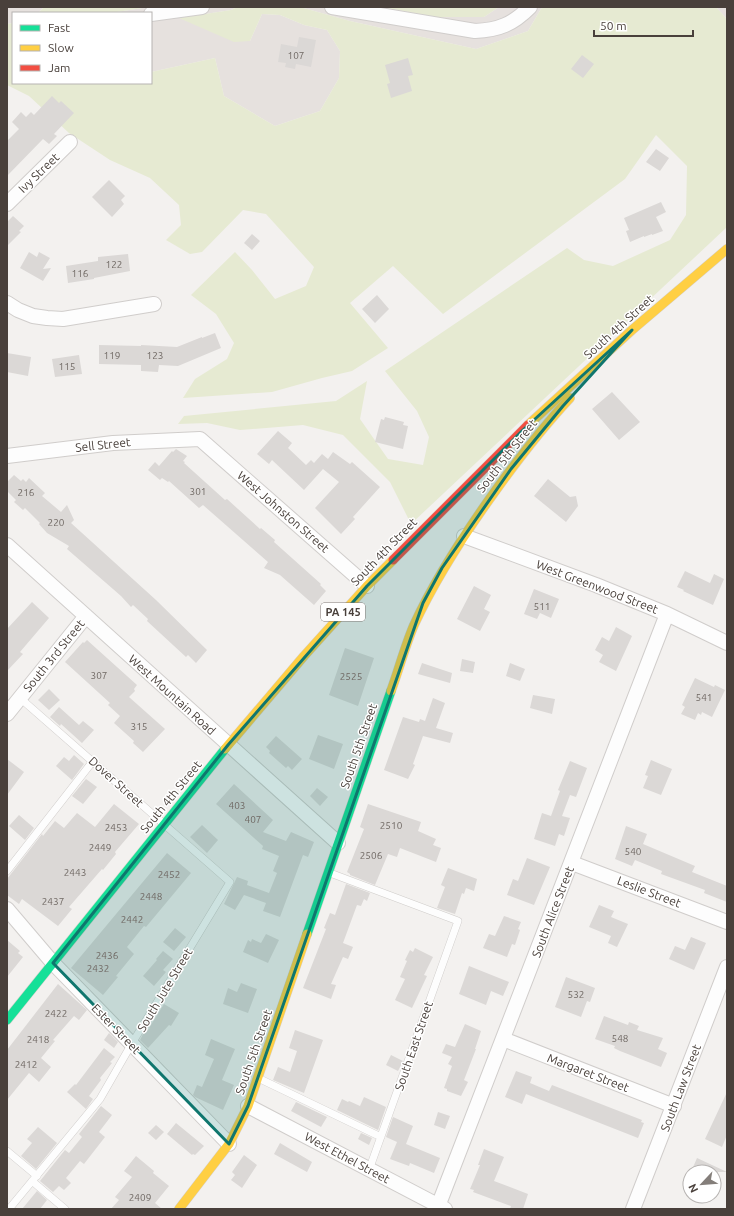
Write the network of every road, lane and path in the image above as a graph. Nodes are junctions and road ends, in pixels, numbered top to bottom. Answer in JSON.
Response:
{"nodes":[{"id":1,"x":202,"y":7,"type":"edge"},
{"id":2,"x":332,"y":7,"type":"edge"},
{"id":3,"x":530,"y":7,"type":"edge"},
{"id":4,"x":152,"y":14,"type":"edge"},
{"id":5,"x":70,"y":142,"type":"dead end"},
{"id":6,"x":7,"y":204,"type":"edge"},
{"id":7,"x":727,"y":249,"type":"edge"},
{"id":8,"x":7,"y":302,"type":"edge"},
{"id":9,"x":154,"y":304,"type":"dead end"},
{"id":10,"x":632,"y":330,"type":"junction"},
{"id":11,"x":200,"y":439,"type":"joint"},
{"id":12,"x":7,"y":456,"type":"edge"},
{"id":13,"x":464,"y":536,"type":"junction"},
{"id":14,"x":7,"y":545,"type":"edge"},
{"id":15,"x":367,"y":586,"type":"junction"},
{"id":16,"x":667,"y":614,"type":"junction"},
{"id":17,"x":86,"y":616,"type":"junction"},
{"id":18,"x":727,"y":643,"type":"edge"},
{"id":19,"x":20,"y":698,"type":"junction"},
{"id":20,"x":7,"y":714,"type":"edge"},
{"id":21,"x":228,"y":745,"type":"junction"},
{"id":22,"x":93,"y":761,"type":"junction"},
{"id":23,"x":164,"y":824,"type":"junction"},
{"id":24,"x":338,"y":843,"type":"junction"},
{"id":25,"x":572,"y":863,"type":"junction"},
{"id":26,"x":7,"y":871,"type":"edge"},
{"id":27,"x":328,"y":873,"type":"junction"},
{"id":28,"x":230,"y":882,"type":"joint"},
{"id":29,"x":7,"y":909,"type":"edge"},
{"id":30,"x":727,"y":922,"type":"edge"},
{"id":31,"x":53,"y":963,"type":"junction"},
{"id":32,"x":727,"y":967,"type":"edge"},
{"id":33,"x":7,"y":1020,"type":"edge"},
{"id":34,"x":503,"y":1039,"type":"junction"},
{"id":35,"x":131,"y":1044,"type":"junction"},
{"id":36,"x":258,"y":1078,"type":"junction"},
{"id":37,"x":248,"y":1106,"type":"junction"},
{"id":38,"x":674,"y":1106,"type":"junction"},
{"id":39,"x":381,"y":1137,"type":"junction"},
{"id":40,"x":229,"y":1144,"type":"junction"},
{"id":41,"x":7,"y":1151,"type":"edge"},
{"id":42,"x":369,"y":1170,"type":"junction"},
{"id":43,"x":34,"y":1179,"type":"junction"},
{"id":44,"x":440,"y":1208,"type":"edge"},
{"id":45,"x":9,"y":1209,"type":"edge"},
{"id":46,"x":65,"y":1209,"type":"edge"},
{"id":47,"x":179,"y":1209,"type":"edge"},
{"id":48,"x":633,"y":1209,"type":"edge"}],
"edges":[{"from":1,"to":4,"type":"street"},
{"from":2,"to":3,"type":"street"},
{"from":5,"to":6,"type":"street","name":"Ivy Street"},
{"from":7,"to":10,"type":"main road","name":"South 4th Street","number":"PA 145"},
{"from":8,"to":9,"type":"street"},
{"from":10,"to":13,"type":"main road","name":"South 5th Street"},
{"from":10,"to":15,"type":"main road","name":"South 4th Street","number":"PA 145"},
{"from":11,"to":12,"type":"street","name":"Sell Street"},
{"from":11,"to":15,"type":"street","name":"West Johnston Street"},
{"from":13,"to":16,"type":"street","name":"West Greenwood Street"},
{"from":13,"to":24,"type":"main road","name":"South 5th Street"},
{"from":14,"to":17,"type":"street","name":"West Mountain Road"},
{"from":15,"to":21,"type":"main road","name":"South 4th Street","number":"PA 145"},
{"from":16,"to":18,"type":"street","name":"West Greenwood Street"},
{"from":16,"to":25,"type":"street","name":"South Alice Street"},
{"from":17,"to":19,"type":"street","name":"South 3rd Street"},
{"from":17,"to":21,"type":"street","name":"West Mountain Road"},
{"from":19,"to":20,"type":"street","name":"South 3rd Street"},
{"from":19,"to":22,"type":"lane","name":"Dover Street"},
{"from":21,"to":23,"type":"main road","name":"South 4th Street","number":"PA 145"},
{"from":21,"to":24,"type":"street","name":"West Mountain Road"},
{"from":22,"to":23,"type":"lane","name":"Dover Street"},
{"from":22,"to":26,"type":"lane"},
{"from":23,"to":28,"type":"lane","name":"Dover Street"},
{"from":23,"to":31,"type":"main road","name":"South 4th Street","number":"PA 145"},
{"from":24,"to":27,"type":"main road","name":"South 5th Street"},
{"from":25,"to":30,"type":"street","name":"Leslie Street"},
{"from":25,"to":34,"type":"street","name":"South Alice Street"},
{"from":27,"to":36,"type":"main road","name":"South 5th Street"},
{"from":27,"to":39,"type":"lane","name":"South East Street"},
{"from":28,"to":35,"type":"lane","name":"South Jute Street"},
{"from":29,"to":31,"type":"street","name":"Ester Street"},
{"from":31,"to":33,"type":"main road","name":"South 4th Street","number":"PA 145"},
{"from":31,"to":35,"type":"street","name":"Ester Street"},
{"from":32,"to":38,"type":"street","name":"South Law Street"},
{"from":34,"to":38,"type":"street","name":"Margaret Street"},
{"from":34,"to":44,"type":"street","name":"South Alice Street"},
{"from":35,"to":40,"type":"street","name":"Ester Street"},
{"from":35,"to":43,"type":"lane","name":"South Jute Street"},
{"from":36,"to":37,"type":"main road","name":"South 5th Street"},
{"from":36,"to":39,"type":"lane"},
{"from":37,"to":40,"type":"main road","name":"South 5th Street"},
{"from":37,"to":42,"type":"street","name":"West Ethel Street"},
{"from":38,"to":48,"type":"street","name":"South Law Street"},
{"from":39,"to":42,"type":"lane","name":"South East Street"},
{"from":40,"to":47,"type":"main road","name":"South 5th Street"},
{"from":41,"to":43,"type":"lane"},
{"from":42,"to":44,"type":"street","name":"West Ethel Street"},
{"from":43,"to":45,"type":"lane","name":"South Jute Street"},
{"from":43,"to":46,"type":"lane"}]}
